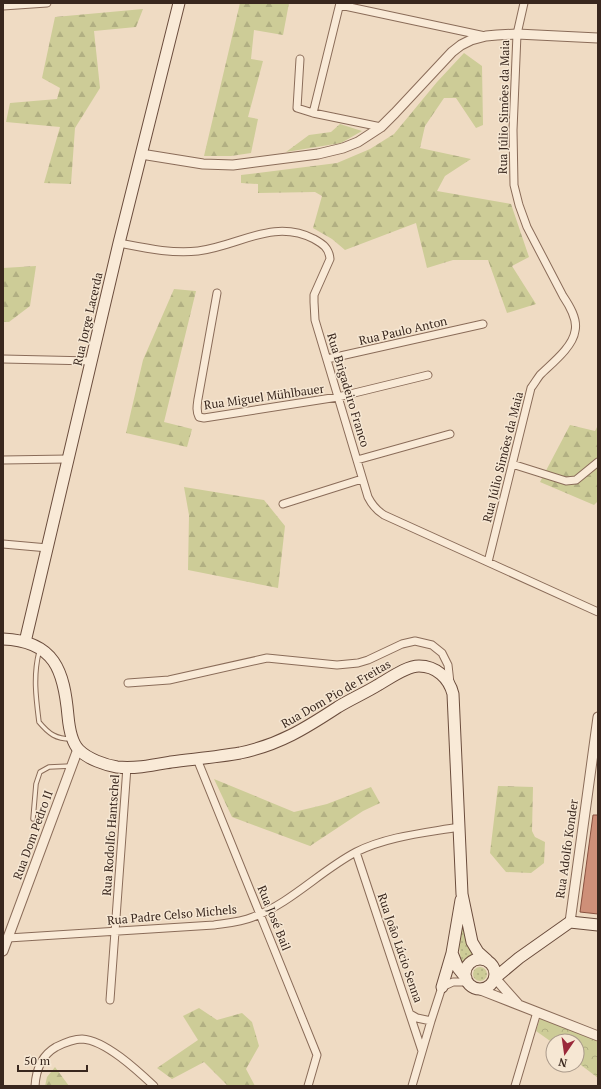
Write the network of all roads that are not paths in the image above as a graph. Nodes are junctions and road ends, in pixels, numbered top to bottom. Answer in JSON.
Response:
{"nodes":[{"id":1,"x":47,"y":3,"type":"edge"},
{"id":2,"x":179,"y":3,"type":"edge"},
{"id":3,"x":524,"y":3,"type":"edge"},
{"id":4,"x":340,"y":4,"type":"edge"},
{"id":5,"x":3,"y":6,"type":"edge"},
{"id":6,"x":517,"y":34,"type":"junction"},
{"id":7,"x":486,"y":36,"type":"junction"},
{"id":8,"x":598,"y":38,"type":"edge"},
{"id":9,"x":300,"y":60,"type":"dead end"},
{"id":10,"x":313,"y":113,"type":"junction"},
{"id":11,"x":381,"y":127,"type":"junction"},
{"id":12,"x":141,"y":154,"type":"junction"},
{"id":13,"x":119,"y":243,"type":"junction"},
{"id":14,"x":217,"y":293,"type":"dead end"},
{"id":15,"x":484,"y":324,"type":"dead end"},
{"id":16,"x":3,"y":358,"type":"edge"},
{"id":17,"x":327,"y":359,"type":"junction"},
{"id":18,"x":92,"y":361,"type":"junction"},
{"id":19,"x":428,"y":375,"type":"dead end"},
{"id":20,"x":338,"y":397,"type":"junction"},
{"id":21,"x":450,"y":434,"type":"dead end"},
{"id":22,"x":68,"y":459,"type":"junction"},
{"id":23,"x":3,"y":460,"type":"edge"},
{"id":24,"x":357,"y":460,"type":"junction"},
{"id":25,"x":598,"y":462,"type":"edge"},
{"id":26,"x":512,"y":464,"type":"junction"},
{"id":27,"x":362,"y":479,"type":"junction"},
{"id":28,"x":283,"y":504,"type":"dead end"},
{"id":29,"x":3,"y":544,"type":"edge"},
{"id":30,"x":48,"y":548,"type":"junction"},
{"id":31,"x":488,"y":562,"type":"junction"},
{"id":32,"x":598,"y":612,"type":"edge"},
{"id":33,"x":3,"y":639,"type":"edge"},
{"id":34,"x":25,"y":642,"type":"junction"},
{"id":35,"x":40,"y":648,"type":"junction"},
{"id":36,"x":128,"y":683,"type":"dead end"},
{"id":37,"x":451,"y":685,"type":"junction"},
{"id":38,"x":598,"y":717,"type":"edge"},
{"id":39,"x":72,"y":739,"type":"junction"},
{"id":40,"x":78,"y":749,"type":"junction"},
{"id":41,"x":197,"y":759,"type":"junction"},
{"id":42,"x":72,"y":766,"type":"junction"},
{"id":43,"x":127,"y":767,"type":"junction"},
{"id":44,"x":33,"y":819,"type":"dead end"},
{"id":45,"x":459,"y":827,"type":"junction"},
{"id":46,"x":356,"y":852,"type":"junction"},
{"id":47,"x":462,"y":894,"type":"junction"},
{"id":48,"x":260,"y":914,"type":"junction"},
{"id":49,"x":570,"y":922,"type":"junction"},
{"id":50,"x":598,"y":924,"type":"edge"},
{"id":51,"x":114,"y":931,"type":"junction"},
{"id":52,"x":8,"y":938,"type":"junction"},
{"id":53,"x":3,"y":951,"type":"edge"},
{"id":54,"x":452,"y":953,"type":"junction"},
{"id":55,"x":519,"y":958,"type":"junction"},
{"id":56,"x":489,"y":962,"type":"junction"},
{"id":57,"x":495,"y":978,"type":"junction"},
{"id":58,"x":467,"y":980,"type":"junction"},
{"id":59,"x":442,"y":987,"type":"junction"},
{"id":60,"x":478,"y":989,"type":"junction"},
{"id":61,"x":110,"y":1000,"type":"dead end"},
{"id":62,"x":518,"y":1005,"type":"junction"},
{"id":63,"x":537,"y":1012,"type":"junction"},
{"id":64,"x":410,"y":1014,"type":"junction"},
{"id":65,"x":431,"y":1021,"type":"junction"},
{"id":66,"x":598,"y":1036,"type":"edge"},
{"id":67,"x":422,"y":1051,"type":"junction"},
{"id":68,"x":35,"y":1086,"type":"edge"},
{"id":69,"x":154,"y":1086,"type":"edge"},
{"id":70,"x":308,"y":1086,"type":"edge"},
{"id":71,"x":412,"y":1086,"type":"edge"},
{"id":72,"x":515,"y":1086,"type":"edge"}],
"edges":[{"from":1,"to":5,"type":"street"},
{"from":2,"to":12,"type":"main road","name":"Rua Jorge Lacerda"},
{"from":3,"to":6,"type":"street","name":"Rua Júlio Simões da Maia"},
{"from":4,"to":7,"type":"street"},
{"from":4,"to":10,"type":"street"},
{"from":6,"to":7,"type":"street"},
{"from":6,"to":8,"type":"street"},
{"from":6,"to":26,"type":"street","name":"Rua Júlio Simões da Maia"},
{"from":7,"to":11,"type":"street"},
{"from":9,"to":10,"type":"street"},
{"from":10,"to":11,"type":"street"},
{"from":11,"to":12,"type":"street"},
{"from":12,"to":13,"type":"main road","name":"Rua Jorge Lacerda"},
{"from":13,"to":17,"type":"street","name":"Rua Brigadeiro Franco"},
{"from":13,"to":18,"type":"main road","name":"Rua Jorge Lacerda"},
{"from":14,"to":20,"type":"street","name":"Rua Miguel Mühlbauer"},
{"from":15,"to":17,"type":"street","name":"Rua Paulo Anton"},
{"from":16,"to":18,"type":"street"},
{"from":17,"to":20,"type":"street","name":"Rua Brigadeiro Franco"},
{"from":18,"to":22,"type":"main road","name":"Rua Jorge Lacerda"},
{"from":19,"to":20,"type":"street"},
{"from":20,"to":24,"type":"street","name":"Rua Brigadeiro Franco"},
{"from":21,"to":24,"type":"street"},
{"from":22,"to":23,"type":"street"},
{"from":22,"to":30,"type":"main road","name":"Rua Jorge Lacerda"},
{"from":24,"to":27,"type":"street","name":"Rua Brigadeiro Franco"},
{"from":25,"to":26,"type":"street"},
{"from":26,"to":31,"type":"street","name":"Rua Júlio Simões da Maia"},
{"from":27,"to":28,"type":"street"},
{"from":27,"to":31,"type":"street","name":"Rua Brigadeiro Franco"},
{"from":29,"to":30,"type":"street"},
{"from":30,"to":34,"type":"main road","name":"Rua Jorge Lacerda"},
{"from":31,"to":32,"type":"street","name":"Rua Brigadeiro Franco"},
{"from":33,"to":34,"type":"main road","name":"Rua Dom Pio de Freitas"},
{"from":34,"to":35,"type":"main road","name":"Rua Dom Pio de Freitas"},
{"from":35,"to":39,"type":"main road","name":"Rua Dom Pio de Freitas"},
{"from":35,"to":39,"type":"lane"},
{"from":36,"to":37,"type":"street"},
{"from":37,"to":41,"type":"main road","name":"Rua Dom Pio de Freitas"},
{"from":37,"to":45,"type":"main road"},
{"from":38,"to":49,"type":"street","name":"Rua Adolfo Konder"},
{"from":39,"to":40,"type":"main road","name":"Rua Dom Pio de Freitas"},
{"from":40,"to":42,"type":"street","name":"Rua Dom Pedro II"},
{"from":40,"to":43,"type":"main road","name":"Rua Dom Pio de Freitas"},
{"from":41,"to":43,"type":"main road","name":"Rua Dom Pio de Freitas"},
{"from":41,"to":48,"type":"street","name":"Rua José Bail"},
{"from":42,"to":44,"type":"lane"},
{"from":42,"to":52,"type":"street","name":"Rua Dom Pedro II"},
{"from":43,"to":51,"type":"street","name":"Rua Rodolfo Hantschel"},
{"from":45,"to":46,"type":"street","name":"Rua Padre Celso Michels"},
{"from":45,"to":47,"type":"main road"},
{"from":46,"to":48,"type":"street","name":"Rua Padre Celso Michels"},
{"from":46,"to":64,"type":"street","name":"Rua João Lúcio Senna"},
{"from":47,"to":54,"type":"main road"},
{"from":47,"to":56,"type":"main road"},
{"from":48,"to":51,"type":"street","name":"Rua Padre Celso Michels"},
{"from":48,"to":70,"type":"street","name":"Rua José Bail"},
{"from":49,"to":50,"type":"main road"},
{"from":49,"to":55,"type":"main road"},
{"from":51,"to":52,"type":"street","name":"Rua Padre Celso Michels"},
{"from":51,"to":61,"type":"street","name":"Rua Rodolfo Hantschel"},
{"from":52,"to":53,"type":"street","name":"Rua Dom Pedro II"},
{"from":54,"to":58,"type":"main road"},
{"from":54,"to":59,"type":"main road"},
{"from":55,"to":56,"type":"main road"},
{"from":55,"to":57,"type":"main road"},
{"from":56,"to":57,"type":"main road"},
{"from":56,"to":58,"type":"main road"},
{"from":57,"to":60,"type":"main road"},
{"from":57,"to":62,"type":"street"},
{"from":58,"to":59,"type":"street"},
{"from":58,"to":60,"type":"main road"},
{"from":59,"to":65,"type":"street"},
{"from":60,"to":62,"type":"street"},
{"from":62,"to":63,"type":"street"},
{"from":63,"to":66,"type":"street"},
{"from":63,"to":72,"type":"street"},
{"from":64,"to":65,"type":"street"},
{"from":64,"to":67,"type":"street","name":"Rua João Lúcio Senna"},
{"from":65,"to":67,"type":"street"},
{"from":67,"to":71,"type":"street"},
{"from":68,"to":69,"type":"street"}]}
